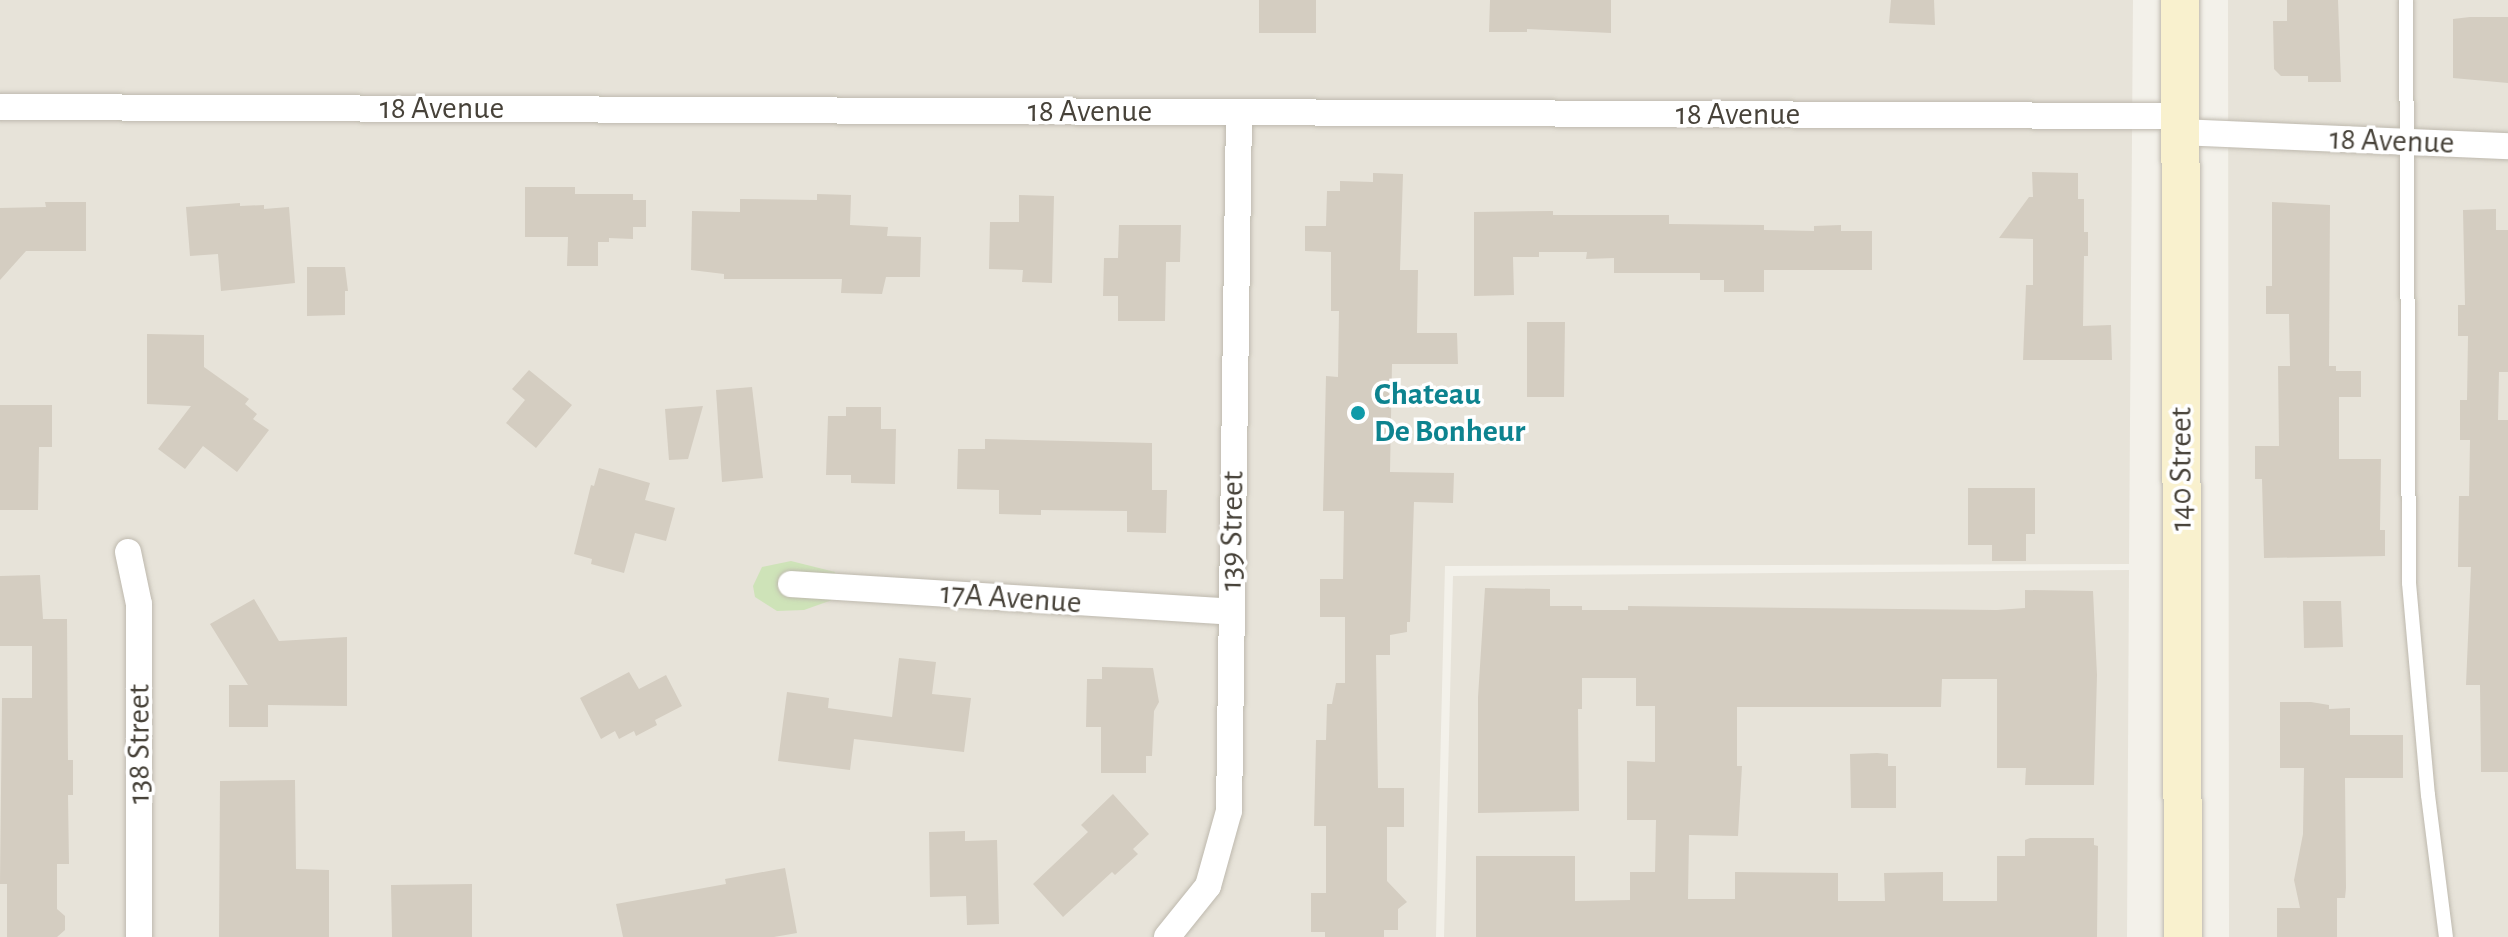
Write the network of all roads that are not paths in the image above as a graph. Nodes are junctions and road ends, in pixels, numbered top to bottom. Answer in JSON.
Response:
{"nodes":[{"id":1,"x":2180,"y":0,"type":"edge"},
{"id":2,"x":2406,"y":0,"type":"edge"},
{"id":3,"x":0,"y":107,"type":"edge"},
{"id":4,"x":1239,"y":112,"type":"junction"},
{"id":5,"x":2181,"y":124,"type":"junction"},
{"id":6,"x":2406,"y":142,"type":"junction"},
{"id":7,"x":2508,"y":146,"type":"edge"},
{"id":8,"x":128,"y":552,"type":"dead end"},
{"id":9,"x":791,"y":584,"type":"dead end"},
{"id":10,"x":1231,"y":612,"type":"junction"},
{"id":11,"x":1169,"y":936,"type":"edge"},
{"id":12,"x":139,"y":937,"type":"edge"},
{"id":13,"x":2183,"y":937,"type":"edge"},
{"id":14,"x":2446,"y":937,"type":"edge"}],
"edges":[{"from":1,"to":5,"type":"main road","name":"140 Street"},
{"from":2,"to":6,"type":"lane"},
{"from":3,"to":4,"type":"street","name":"18 Avenue"},
{"from":4,"to":5,"type":"street","name":"18 Avenue"},
{"from":4,"to":10,"type":"street","name":"139 Street"},
{"from":5,"to":6,"type":"street","name":"18 Avenue"},
{"from":5,"to":13,"type":"main road","name":"140 Street"},
{"from":6,"to":7,"type":"street","name":"18 Avenue"},
{"from":6,"to":14,"type":"lane"},
{"from":8,"to":12,"type":"street","name":"138 Street"},
{"from":9,"to":10,"type":"street","name":"17A Avenue"},
{"from":10,"to":11,"type":"street","name":"139 Street"}]}
